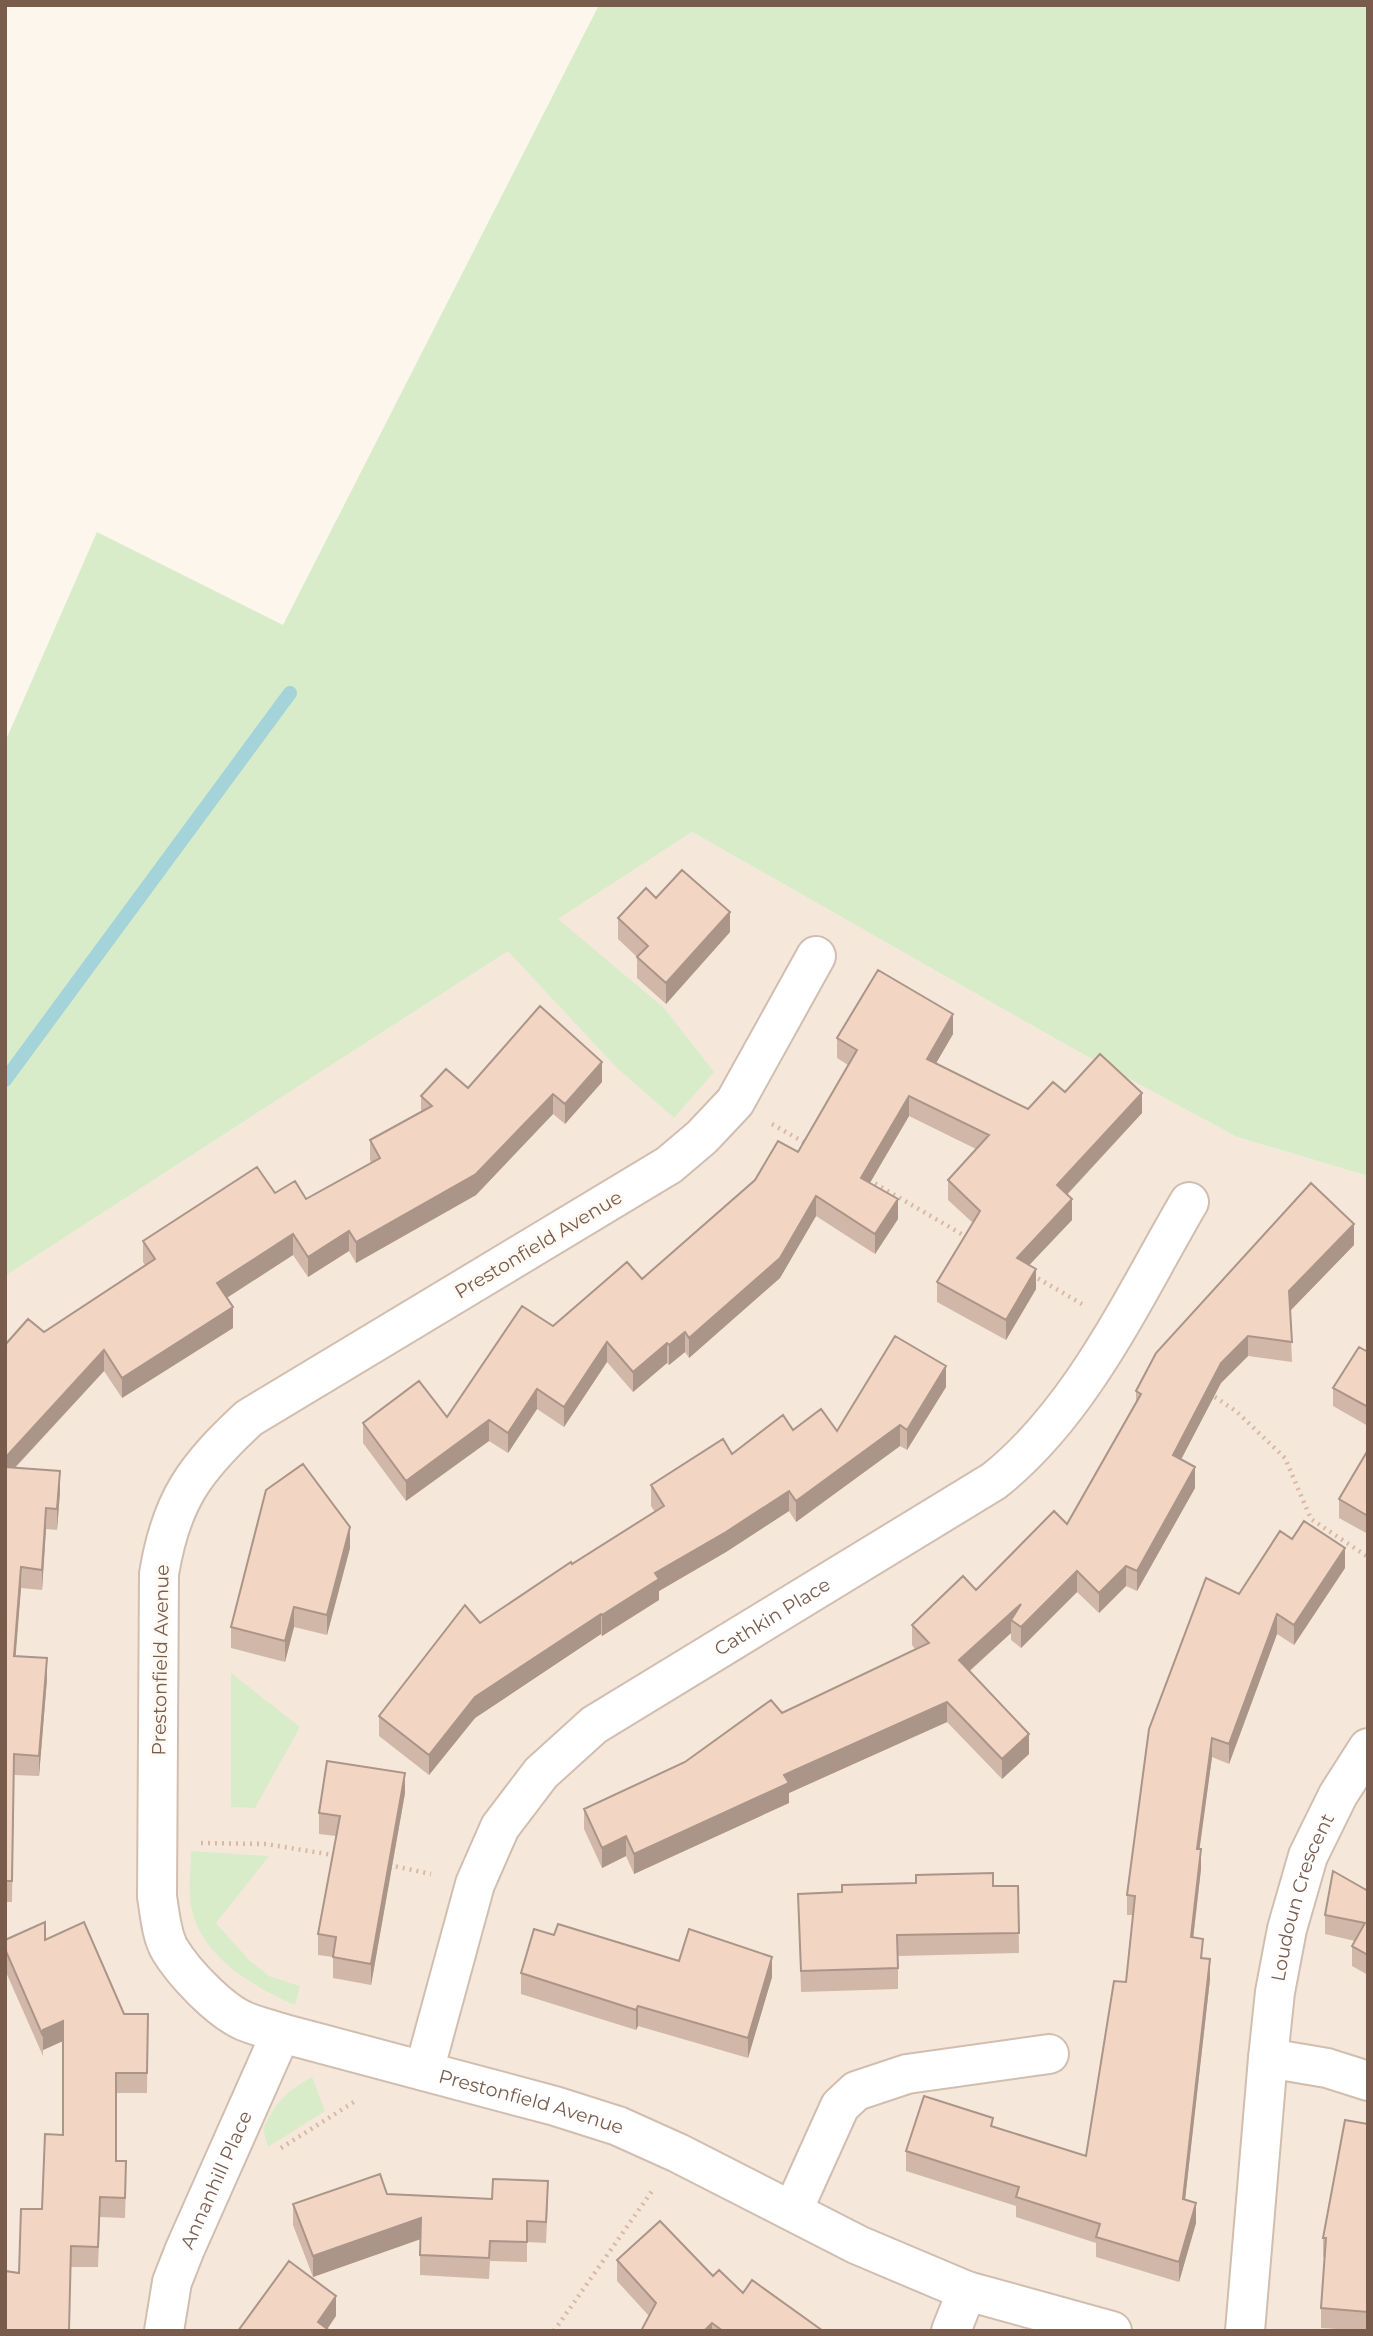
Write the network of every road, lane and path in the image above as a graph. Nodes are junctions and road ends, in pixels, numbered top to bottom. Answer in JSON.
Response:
{"nodes":[{"id":1,"x":816,"y":956,"type":"dead end"},
{"id":2,"x":735,"y":1102,"type":"junction"},
{"id":3,"x":818,"y":1150,"type":"edge"},
{"id":4,"x":865,"y":1178,"type":"edge"},
{"id":5,"x":1189,"y":1202,"type":"dead end"},
{"id":6,"x":972,"y":1240,"type":"edge"},
{"id":7,"x":1031,"y":1274,"type":"edge"},
{"id":8,"x":1115,"y":1329,"type":"junction"},
{"id":9,"x":1204,"y":1390,"type":"edge"},
{"id":10,"x":1368,"y":1557,"type":"edge"},
{"id":11,"x":1368,"y":1748,"type":"edge"},
{"id":12,"x":159,"y":1842,"type":"junction"},
{"id":13,"x":344,"y":1857,"type":"edge"},
{"id":14,"x":384,"y":1864,"type":"edge"},
{"id":15,"x":475,"y":1884,"type":"junction"},
{"id":16,"x":281,"y":2033,"type":"junction"},
{"id":17,"x":1049,"y":2054,"type":"dead end"},
{"id":18,"x":1268,"y":2058,"type":"junction"},
{"id":19,"x":417,"y":2069,"type":"junction"},
{"id":20,"x":1368,"y":2081,"type":"edge"},
{"id":21,"x":280,"y":2149,"type":"dead end"},
{"id":22,"x":678,"y":2153,"type":"junction"},
{"id":23,"x":793,"y":2210,"type":"junction"},
{"id":24,"x":967,"y":2291,"type":"junction"},
{"id":25,"x":164,"y":2331,"type":"edge"},
{"id":26,"x":554,"y":2331,"type":"edge"},
{"id":27,"x":951,"y":2331,"type":"edge"},
{"id":28,"x":1112,"y":2331,"type":"edge"},
{"id":29,"x":1245,"y":2331,"type":"edge"}],
"edges":[{"from":1,"to":2,"type":"street","name":"Prestonfield Avenue"},
{"from":2,"to":3,"type":"path"},
{"from":2,"to":12,"type":"street","name":"Prestonfield Avenue"},
{"from":4,"to":6,"type":"path"},
{"from":5,"to":8,"type":"street","name":"Cathkin Place"},
{"from":7,"to":8,"type":"path"},
{"from":8,"to":15,"type":"street","name":"Cathkin Place"},
{"from":9,"to":10,"type":"path"},
{"from":11,"to":18,"type":"street","name":"Loudoun Crescent"},
{"from":12,"to":13,"type":"path"},
{"from":12,"to":16,"type":"street","name":"Prestonfield Avenue"},
{"from":14,"to":15,"type":"path"},
{"from":15,"to":19,"type":"street","name":"Cathkin Place"},
{"from":16,"to":19,"type":"street","name":"Prestonfield Avenue"},
{"from":16,"to":25,"type":"street","name":"Annanhill Place"},
{"from":17,"to":23,"type":"street"},
{"from":18,"to":20,"type":"street"},
{"from":18,"to":29,"type":"street","name":"Loudoun Crescent"},
{"from":19,"to":21,"type":"path"},
{"from":19,"to":22,"type":"street","name":"Prestonfield Avenue"},
{"from":22,"to":23,"type":"street","name":"Prestonfield Avenue"},
{"from":22,"to":26,"type":"path"},
{"from":23,"to":24,"type":"street","name":"Prestonfield Avenue"},
{"from":24,"to":27,"type":"street"},
{"from":24,"to":28,"type":"street","name":"Prestonfield Avenue"}]}
